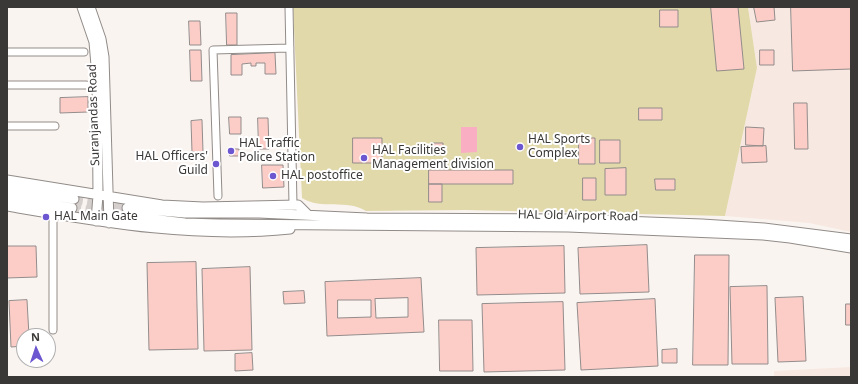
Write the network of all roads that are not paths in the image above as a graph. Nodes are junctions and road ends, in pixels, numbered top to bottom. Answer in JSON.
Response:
{"nodes":[{"id":1,"x":82,"y":7,"type":"edge"},
{"id":2,"x":90,"y":7,"type":"edge"},
{"id":3,"x":289,"y":7,"type":"edge"},
{"id":4,"x":290,"y":48,"type":"junction"},
{"id":5,"x":7,"y":52,"type":"edge"},
{"id":6,"x":84,"y":52,"type":"dead end"},
{"id":7,"x":7,"y":84,"type":"edge"},
{"id":8,"x":86,"y":85,"type":"dead end"},
{"id":9,"x":7,"y":126,"type":"edge"},
{"id":10,"x":55,"y":126,"type":"dead end"},
{"id":11,"x":7,"y":180,"type":"edge"},
{"id":12,"x":7,"y":189,"type":"edge"},
{"id":13,"x":98,"y":195,"type":"junction"},
{"id":14,"x":109,"y":196,"type":"junction"},
{"id":15,"x":218,"y":196,"type":"dead end"},
{"id":16,"x":7,"y":198,"type":"edge"},
{"id":17,"x":293,"y":205,"type":"junction"},
{"id":18,"x":7,"y":206,"type":"edge"},
{"id":19,"x":126,"y":212,"type":"tunnel mouth"},
{"id":20,"x":53,"y":214,"type":"junction"},
{"id":21,"x":306,"y":219,"type":"junction"},
{"id":22,"x":96,"y":221,"type":"junction"},
{"id":23,"x":109,"y":224,"type":"junction"},
{"id":24,"x":851,"y":239,"type":"edge"},
{"id":25,"x":851,"y":248,"type":"edge"},
{"id":26,"x":53,"y":328,"type":"edge"}],
"edges":[{"from":1,"to":13,"type":"main road","name":"Suranjandas Road"},
{"from":2,"to":14,"type":"main road","name":"Suranjandas Road"},
{"from":3,"to":4,"type":"street"},
{"from":4,"to":15,"type":"street"},
{"from":4,"to":17,"type":"street"},
{"from":5,"to":6,"type":"street"},
{"from":7,"to":8,"type":"street"},
{"from":9,"to":10,"type":"street"},
{"from":11,"to":13,"type":"main road"},
{"from":12,"to":16,"type":"main road"},
{"from":13,"to":14,"type":"main road"},
{"from":13,"to":22,"type":"main road","name":"Suranjandas Road"},
{"from":14,"to":17,"type":"main road"},
{"from":14,"to":23,"type":"main road","name":"Suranjandas Road"},
{"from":17,"to":21,"type":"main road"},
{"from":18,"to":20,"type":"main road"},
{"from":19,"to":21,"type":"main road"},
{"from":20,"to":22,"type":"main road"},
{"from":20,"to":26,"type":"street"},
{"from":21,"to":23,"type":"main road"},
{"from":21,"to":24,"type":"main road","name":"HAL Old Airport Road"},
{"from":21,"to":25,"type":"main road","name":"HAL Old Airport Road"},
{"from":22,"to":23,"type":"main road"}]}
